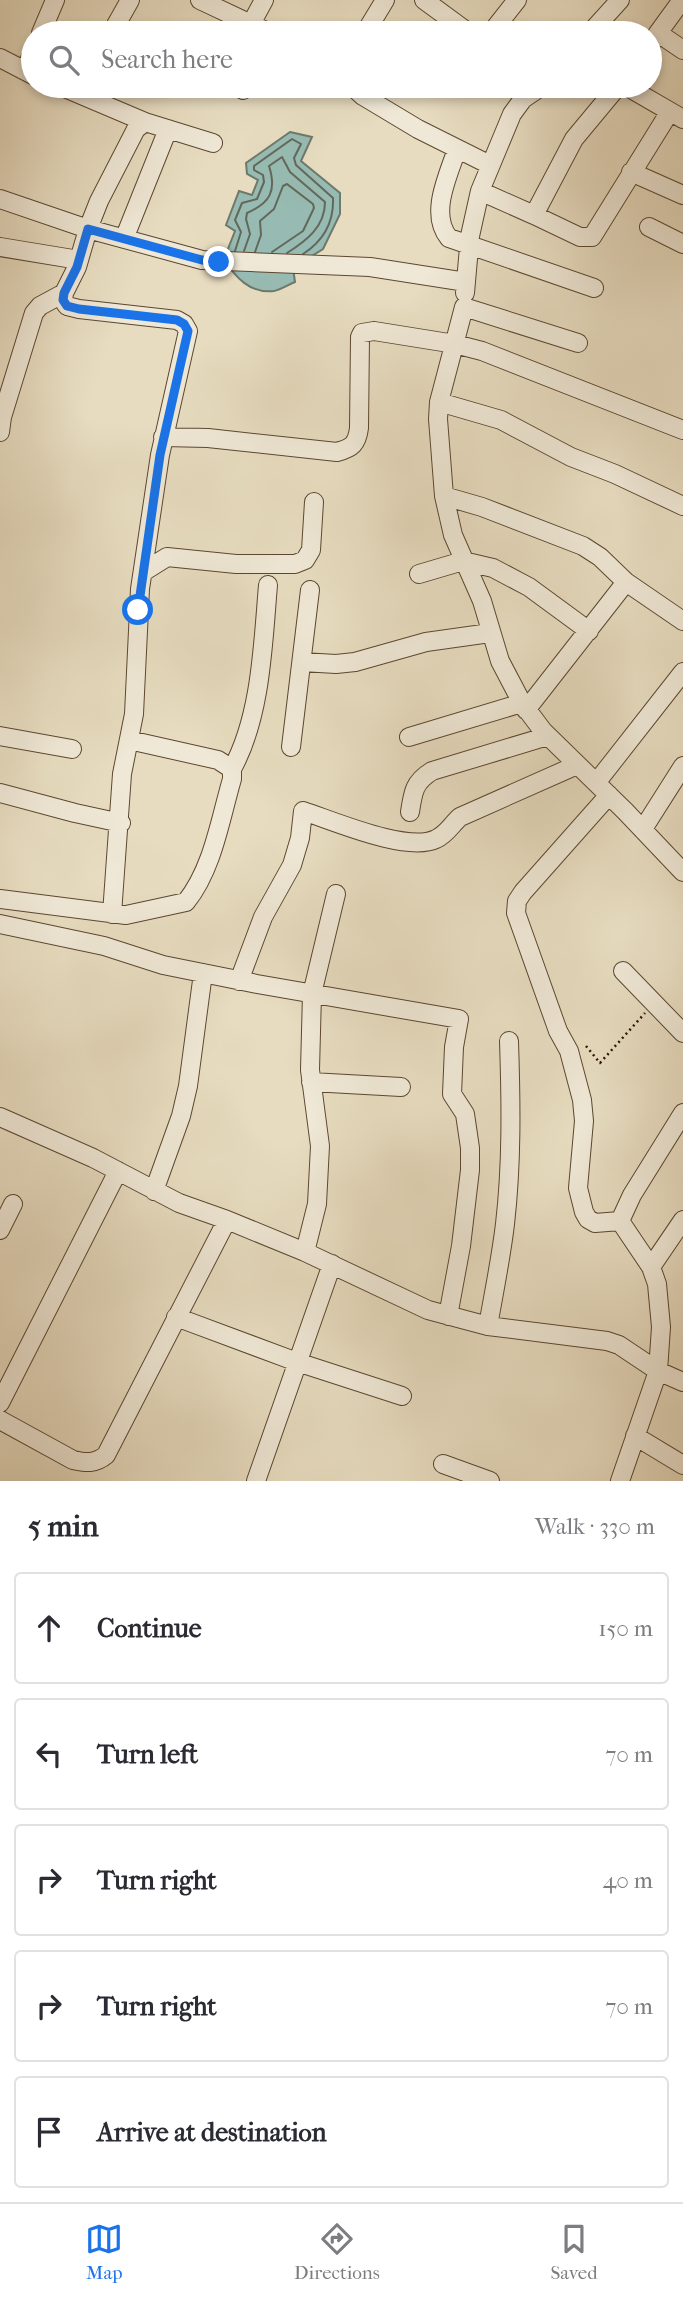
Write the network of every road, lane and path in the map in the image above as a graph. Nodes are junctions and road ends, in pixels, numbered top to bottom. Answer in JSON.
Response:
{"nodes":[{"id":1,"x":55,"y":0,"type":"edge"},
{"id":2,"x":130,"y":0,"type":"edge"},
{"id":3,"x":200,"y":0,"type":"edge"},
{"id":4,"x":264,"y":0,"type":"edge"},
{"id":5,"x":385,"y":0,"type":"edge"},
{"id":6,"x":424,"y":0,"type":"edge"},
{"id":7,"x":517,"y":0,"type":"edge"},
{"id":8,"x":620,"y":0,"type":"edge"},
{"id":9,"x":682,"y":0,"type":"edge"},
{"id":10,"x":46,"y":21,"type":"edge"},
{"id":11,"x":118,"y":21,"type":"edge"},
{"id":12,"x":243,"y":21,"type":"edge"},
{"id":13,"x":263,"y":21,"type":"edge"},
{"id":14,"x":372,"y":21,"type":"edge"},
{"id":15,"x":451,"y":21,"type":"edge"},
{"id":16,"x":500,"y":21,"type":"edge"},
{"id":17,"x":601,"y":21,"type":"edge"},
{"id":18,"x":662,"y":28,"type":"edge"},
{"id":19,"x":662,"y":42,"type":"edge"},
{"id":20,"x":683,"y":50,"type":"edge"},
{"id":21,"x":0,"y":58,"type":"edge"},
{"id":22,"x":21,"y":69,"type":"edge"},
{"id":23,"x":88,"y":98,"type":"edge"},
{"id":24,"x":366,"y":98,"type":"edge"},
{"id":25,"x":524,"y":98,"type":"edge"},
{"id":26,"x":608,"y":98,"type":"edge"},
{"id":27,"x":646,"y":98,"type":"edge"},
{"id":28,"x":676,"y":116,"type":"edge"},
{"id":29,"x":145,"y":122,"type":"junction"},
{"id":30,"x":169,"y":129,"type":"junction"},
{"id":31,"x":213,"y":143,"type":"dead end"},
{"id":32,"x":457,"y":149,"type":"junction"},
{"id":33,"x":490,"y":165,"type":"junction"},
{"id":34,"x":631,"y":172,"type":"junction"},
{"id":35,"x":480,"y":191,"type":"junction"},
{"id":36,"x":683,"y":195,"type":"edge"},
{"id":37,"x":0,"y":199,"type":"edge"},
{"id":38,"x":534,"y":215,"type":"junction"},
{"id":39,"x":649,"y":227,"type":"dead end"},
{"id":40,"x":88,"y":229,"type":"junction"},
{"id":41,"x":124,"y":239,"type":"junction"},
{"id":42,"x":683,"y":244,"type":"edge"},
{"id":43,"x":0,"y":247,"type":"edge"},
{"id":44,"x":469,"y":247,"type":"junction"},
{"id":45,"x":79,"y":260,"type":"junction"},
{"id":46,"x":466,"y":282,"type":"junction"},
{"id":47,"x":594,"y":288,"type":"dead end"},
{"id":48,"x":64,"y":293,"type":"junction"},
{"id":49,"x":464,"y":307,"type":"junction"},
{"id":50,"x":578,"y":343,"type":"dead end"},
{"id":51,"x":455,"y":344,"type":"junction"},
{"id":52,"x":439,"y":402,"type":"junction"},
{"id":53,"x":1,"y":422,"type":"edge"},
{"id":54,"x":683,"y":430,"type":"edge"},
{"id":55,"x":163,"y":437,"type":"junction"},
{"id":56,"x":444,"y":496,"type":"junction"},
{"id":57,"x":314,"y":502,"type":"dead end"},
{"id":58,"x":683,"y":506,"type":"edge"},
{"id":59,"x":463,"y":561,"type":"junction"},
{"id":60,"x":143,"y":572,"type":"junction"},
{"id":61,"x":419,"y":574,"type":"dead end"},
{"id":62,"x":626,"y":582,"type":"junction"},
{"id":63,"x":268,"y":585,"type":"dead end"},
{"id":64,"x":310,"y":590,"type":"dead end"},
{"id":65,"x":683,"y":621,"type":"edge"},
{"id":66,"x":589,"y":631,"type":"junction"},
{"id":67,"x":490,"y":633,"type":"junction"},
{"id":68,"x":302,"y":662,"type":"junction"},
{"id":69,"x":683,"y":672,"type":"edge"},
{"id":70,"x":524,"y":707,"type":"junction"},
{"id":71,"x":0,"y":736,"type":"edge"},
{"id":72,"x":548,"y":736,"type":"junction"},
{"id":73,"x":409,"y":737,"type":"dead end"},
{"id":74,"x":130,"y":740,"type":"junction"},
{"id":75,"x":290,"y":747,"type":"dead end"},
{"id":76,"x":72,"y":748,"type":"dead end"},
{"id":77,"x":577,"y":765,"type":"junction"},
{"id":78,"x":683,"y":766,"type":"edge"},
{"id":79,"x":232,"y":769,"type":"junction"},
{"id":80,"x":602,"y":789,"type":"junction"},
{"id":81,"x":0,"y":793,"type":"edge"},
{"id":82,"x":410,"y":813,"type":"dead end"},
{"id":83,"x":121,"y":822,"type":"junction"},
{"id":84,"x":643,"y":829,"type":"junction"},
{"id":85,"x":683,"y":872,"type":"edge"},
{"id":86,"x":336,"y":894,"type":"dead end"},
{"id":87,"x":0,"y":899,"type":"edge"},
{"id":88,"x":112,"y":914,"type":"junction"},
{"id":89,"x":0,"y":924,"type":"edge"},
{"id":90,"x":623,"y":971,"type":"dead end"},
{"id":91,"x":203,"y":973,"type":"junction"},
{"id":92,"x":239,"y":981,"type":"junction"},
{"id":93,"x":312,"y":994,"type":"junction"},
{"id":94,"x":654,"y":1003,"type":"junction"},
{"id":95,"x":683,"y":1033,"type":"edge"},
{"id":96,"x":509,"y":1041,"type":"dead end"},
{"id":97,"x":586,"y":1046,"type":"dead end"},
{"id":98,"x":311,"y":1083,"type":"junction"},
{"id":99,"x":401,"y":1087,"type":"dead end"},
{"id":100,"x":683,"y":1113,"type":"edge"},
{"id":101,"x":0,"y":1117,"type":"edge"},
{"id":102,"x":118,"y":1171,"type":"junction"},
{"id":103,"x":154,"y":1191,"type":"junction"},
{"id":104,"x":13,"y":1204,"type":"dead end"},
{"id":105,"x":227,"y":1220,"type":"junction"},
{"id":106,"x":683,"y":1220,"type":"edge"},
{"id":107,"x":620,"y":1221,"type":"junction"},
{"id":108,"x":0,"y":1230,"type":"edge"},
{"id":109,"x":305,"y":1252,"type":"junction"},
{"id":110,"x":332,"y":1264,"type":"junction"},
{"id":111,"x":652,"y":1267,"type":"junction"},
{"id":112,"x":449,"y":1316,"type":"junction"},
{"id":113,"x":176,"y":1317,"type":"junction"},
{"id":114,"x":488,"y":1326,"type":"junction"},
{"id":115,"x":298,"y":1362,"type":"junction"},
{"id":116,"x":658,"y":1371,"type":"junction"},
{"id":117,"x":683,"y":1382,"type":"edge"},
{"id":118,"x":402,"y":1396,"type":"dead end"},
{"id":119,"x":0,"y":1403,"type":"edge"},
{"id":120,"x":0,"y":1420,"type":"edge"},
{"id":121,"x":635,"y":1436,"type":"junction"},
{"id":122,"x":443,"y":1464,"type":"dead end"},
{"id":123,"x":683,"y":1465,"type":"edge"},
{"id":124,"x":256,"y":1481,"type":"edge"},
{"id":125,"x":491,"y":1481,"type":"edge"},
{"id":126,"x":620,"y":1481,"type":"edge"}],
"edges":[{"from":1,"to":10,"type":"street"},
{"from":2,"to":11,"type":"street"},
{"from":3,"to":12,"type":"street"},
{"from":4,"to":13,"type":"street"},
{"from":5,"to":14,"type":"street"},
{"from":6,"to":15,"type":"street"},
{"from":7,"to":16,"type":"street"},
{"from":8,"to":17,"type":"street"},
{"from":9,"to":18,"type":"street"},
{"from":19,"to":20,"type":"street"},
{"from":21,"to":22,"type":"street"},
{"from":23,"to":29,"type":"street"},
{"from":24,"to":32,"type":"street"},
{"from":25,"to":33,"type":"street"},
{"from":26,"to":38,"type":"street"},
{"from":27,"to":28,"type":"street"},
{"from":28,"to":34,"type":"street"},
{"from":29,"to":30,"type":"street"},
{"from":29,"to":40,"type":"street"},
{"from":30,"to":31,"type":"street"},
{"from":30,"to":41,"type":"street"},
{"from":32,"to":33,"type":"street"},
{"from":32,"to":44,"type":"street"},
{"from":33,"to":35,"type":"street"},
{"from":34,"to":36,"type":"street"},
{"from":34,"to":38,"type":"street"},
{"from":35,"to":38,"type":"street"},
{"from":35,"to":44,"type":"street"},
{"from":37,"to":40,"type":"street"},
{"from":39,"to":42,"type":"street"},
{"from":40,"to":41,"type":"street"},
{"from":40,"to":45,"type":"street"},
{"from":41,"to":46,"type":"street"},
{"from":43,"to":45,"type":"street"},
{"from":44,"to":46,"type":"street"},
{"from":44,"to":47,"type":"street"},
{"from":45,"to":48,"type":"street"},
{"from":46,"to":49,"type":"street"},
{"from":48,"to":53,"type":"street"},
{"from":48,"to":55,"type":"street"},
{"from":49,"to":50,"type":"street"},
{"from":49,"to":51,"type":"street"},
{"from":51,"to":52,"type":"street"},
{"from":51,"to":54,"type":"street"},
{"from":51,"to":55,"type":"street"},
{"from":52,"to":56,"type":"street"},
{"from":52,"to":58,"type":"street"},
{"from":55,"to":60,"type":"street"},
{"from":56,"to":59,"type":"street"},
{"from":56,"to":62,"type":"street"},
{"from":57,"to":60,"type":"street"},
{"from":59,"to":61,"type":"street"},
{"from":59,"to":66,"type":"street"},
{"from":59,"to":67,"type":"street"},
{"from":60,"to":74,"type":"street"},
{"from":62,"to":65,"type":"street"},
{"from":62,"to":66,"type":"street"},
{"from":63,"to":79,"type":"street"},
{"from":64,"to":68,"type":"street"},
{"from":66,"to":70,"type":"street"},
{"from":67,"to":68,"type":"street"},
{"from":67,"to":70,"type":"street"},
{"from":68,"to":75,"type":"street"},
{"from":69,"to":80,"type":"street"},
{"from":70,"to":72,"type":"street"},
{"from":70,"to":73,"type":"street"},
{"from":71,"to":76,"type":"street"},
{"from":72,"to":77,"type":"street"},
{"from":72,"to":82,"type":"street"},
{"from":74,"to":79,"type":"street"},
{"from":74,"to":83,"type":"street"},
{"from":77,"to":80,"type":"street"},
{"from":77,"to":92,"type":"street"},
{"from":78,"to":84,"type":"street"},
{"from":79,"to":88,"type":"street"},
{"from":80,"to":84,"type":"street"},
{"from":80,"to":107,"type":"street"},
{"from":81,"to":83,"type":"street"},
{"from":83,"to":88,"type":"street"},
{"from":84,"to":85,"type":"street"},
{"from":86,"to":93,"type":"street"},
{"from":87,"to":88,"type":"street"},
{"from":89,"to":91,"type":"street"},
{"from":90,"to":94,"type":"street"},
{"from":91,"to":92,"type":"street"},
{"from":91,"to":103,"type":"street"},
{"from":92,"to":93,"type":"street"},
{"from":93,"to":98,"type":"street"},
{"from":93,"to":112,"type":"street"},
{"from":94,"to":95,"type":"street"},
{"from":94,"to":97,"type":"path"},
{"from":96,"to":114,"type":"street"},
{"from":98,"to":99,"type":"street"},
{"from":98,"to":109,"type":"street"},
{"from":100,"to":107,"type":"street"},
{"from":101,"to":102,"type":"street"},
{"from":102,"to":103,"type":"street"},
{"from":102,"to":119,"type":"street"},
{"from":103,"to":105,"type":"street"},
{"from":104,"to":108,"type":"street"},
{"from":105,"to":109,"type":"street"},
{"from":105,"to":113,"type":"street"},
{"from":106,"to":111,"type":"street"},
{"from":107,"to":111,"type":"street"},
{"from":109,"to":110,"type":"street"},
{"from":110,"to":112,"type":"street"},
{"from":110,"to":115,"type":"street"},
{"from":111,"to":116,"type":"street"},
{"from":112,"to":114,"type":"street"},
{"from":113,"to":115,"type":"street"},
{"from":113,"to":120,"type":"street"},
{"from":114,"to":116,"type":"street"},
{"from":115,"to":118,"type":"street"},
{"from":115,"to":124,"type":"street"},
{"from":116,"to":117,"type":"street"},
{"from":116,"to":121,"type":"street"},
{"from":121,"to":123,"type":"street"},
{"from":121,"to":126,"type":"street"},
{"from":122,"to":125,"type":"street"}]}
